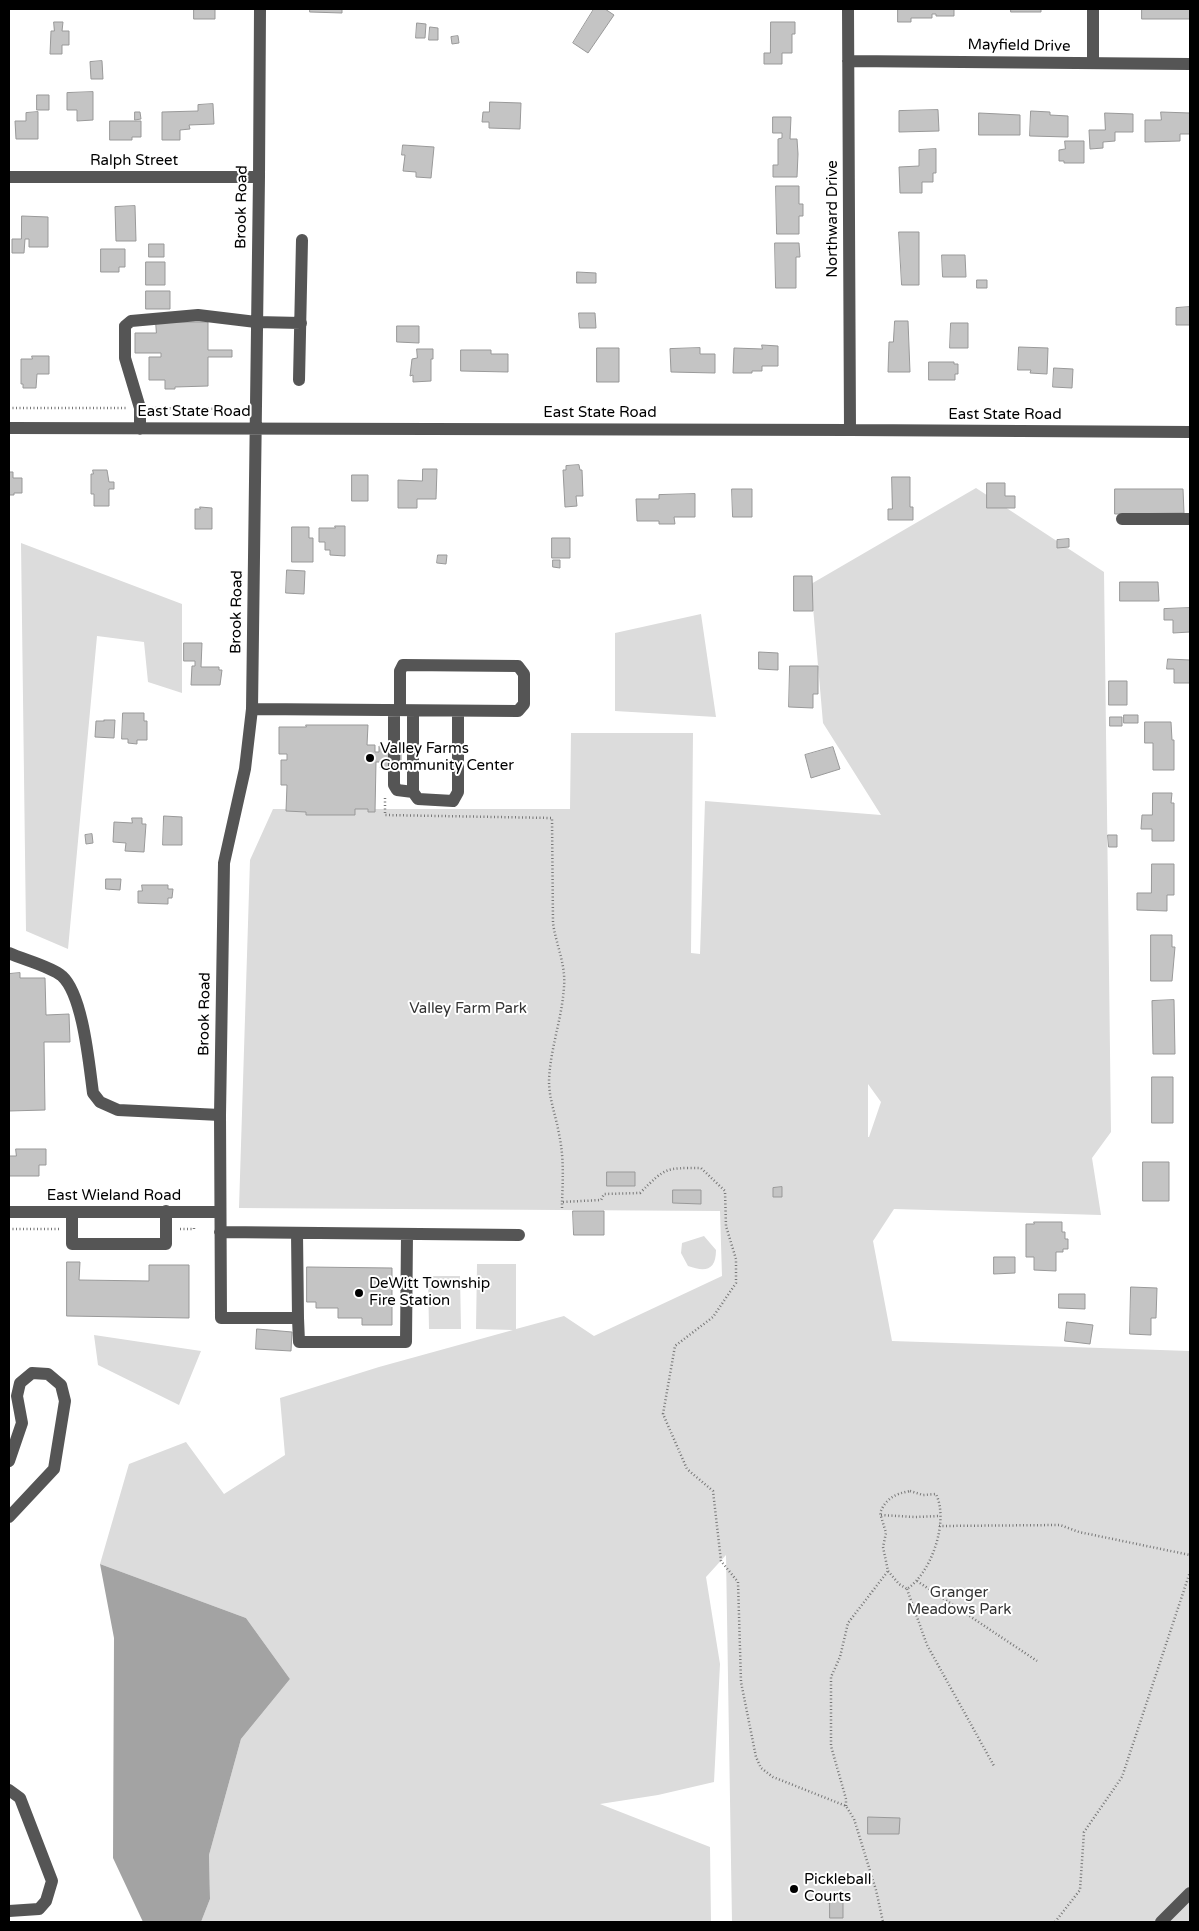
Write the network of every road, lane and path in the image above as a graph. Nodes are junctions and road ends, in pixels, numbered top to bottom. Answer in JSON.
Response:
{"nodes":[{"id":1,"x":260,"y":9,"type":"edge"},
{"id":2,"x":848,"y":9,"type":"edge"},
{"id":3,"x":1093,"y":9,"type":"edge"},
{"id":4,"x":848,"y":60,"type":"junction"},
{"id":5,"x":1094,"y":63,"type":"junction"},
{"id":6,"x":1190,"y":64,"type":"edge"},
{"id":7,"x":9,"y":177,"type":"edge"},
{"id":8,"x":259,"y":177,"type":"junction"},
{"id":9,"x":302,"y":240,"type":"dead end"},
{"id":10,"x":256,"y":322,"type":"junction"},
{"id":11,"x":301,"y":323,"type":"junction"},
{"id":12,"x":299,"y":380,"type":"dead end"},
{"id":13,"x":9,"y":408,"type":"edge"},
{"id":14,"x":140,"y":408,"type":"junction"},
{"id":15,"x":228,"y":409,"type":"dead end"},
{"id":16,"x":9,"y":428,"type":"edge"},
{"id":17,"x":256,"y":428,"type":"junction"},
{"id":18,"x":140,"y":429,"type":"junction"},
{"id":19,"x":850,"y":430,"type":"junction"},
{"id":20,"x":1190,"y":432,"type":"edge"},
{"id":21,"x":1122,"y":519,"type":"dead end"},
{"id":22,"x":1190,"y":519,"type":"edge"},
{"id":23,"x":252,"y":709,"type":"junction"},
{"id":24,"x":402,"y":710,"type":"junction"},
{"id":25,"x":458,"y":711,"type":"junction"},
{"id":26,"x":413,"y":792,"type":"junction"},
{"id":27,"x":552,"y":818,"type":"dead end"},
{"id":28,"x":9,"y":953,"type":"edge"},
{"id":29,"x":220,"y":1115,"type":"junction"},
{"id":30,"x":562,"y":1202,"type":"junction"},
{"id":31,"x":562,"y":1208,"type":"dead end"},
{"id":32,"x":9,"y":1212,"type":"edge"},
{"id":33,"x":72,"y":1212,"type":"junction"},
{"id":34,"x":166,"y":1212,"type":"junction"},
{"id":35,"x":220,"y":1212,"type":"junction"},
{"id":36,"x":220,"y":1232,"type":"junction"},
{"id":37,"x":297,"y":1233,"type":"junction"},
{"id":38,"x":407,"y":1234,"type":"junction"},
{"id":39,"x":519,"y":1236,"type":"dead end"},
{"id":40,"x":298,"y":1318,"type":"junction"},
{"id":41,"x":9,"y":1462,"type":"edge"},
{"id":42,"x":881,"y":1515,"type":"junction"},
{"id":43,"x":939,"y":1516,"type":"junction"},
{"id":44,"x":9,"y":1517,"type":"edge"},
{"id":45,"x":939,"y":1526,"type":"junction"},
{"id":46,"x":1190,"y":1555,"type":"edge"},
{"id":47,"x":888,"y":1571,"type":"junction"},
{"id":48,"x":1190,"y":1572,"type":"edge"},
{"id":49,"x":917,"y":1582,"type":"junction"},
{"id":50,"x":907,"y":1589,"type":"junction"},
{"id":51,"x":1037,"y":1661,"type":"dead end"},
{"id":52,"x":994,"y":1766,"type":"dead end"},
{"id":53,"x":9,"y":1790,"type":"edge"},
{"id":54,"x":846,"y":1806,"type":"junction"},
{"id":55,"x":1190,"y":1893,"type":"edge"},
{"id":56,"x":9,"y":1911,"type":"edge"},
{"id":57,"x":883,"y":1922,"type":"edge"},
{"id":58,"x":1054,"y":1922,"type":"edge"},
{"id":59,"x":1161,"y":1922,"type":"edge"}],
"edges":[{"from":1,"to":8,"type":"street","name":"Brook Road"},
{"from":2,"to":4,"type":"street","name":"Northward Drive"},
{"from":3,"to":5,"type":"street"},
{"from":4,"to":5,"type":"street","name":"Mayfield Drive"},
{"from":4,"to":19,"type":"street","name":"Northward Drive"},
{"from":5,"to":6,"type":"street","name":"Mayfield Drive"},
{"from":7,"to":8,"type":"street","name":"Ralph Street"},
{"from":8,"to":10,"type":"street","name":"Brook Road"},
{"from":9,"to":11,"type":"street"},
{"from":10,"to":11,"type":"street"},
{"from":10,"to":14,"type":"street"},
{"from":10,"to":17,"type":"street","name":"Brook Road"},
{"from":11,"to":12,"type":"street"},
{"from":13,"to":14,"type":"path"},
{"from":14,"to":15,"type":"path"},
{"from":14,"to":18,"type":"street"},
{"from":16,"to":18,"type":"street","name":"East State Road"},
{"from":17,"to":18,"type":"street","name":"East State Road"},
{"from":17,"to":19,"type":"street","name":"East State Road"},
{"from":17,"to":23,"type":"street","name":"Brook Road"},
{"from":19,"to":20,"type":"street","name":"East State Road"},
{"from":21,"to":22,"type":"street"},
{"from":23,"to":24,"type":"street"},
{"from":23,"to":29,"type":"street","name":"Brook Road"},
{"from":24,"to":25,"type":"street"},
{"from":24,"to":25,"type":"street"},
{"from":24,"to":26,"type":"street"},
{"from":24,"to":26,"type":"street"},
{"from":25,"to":26,"type":"street"},
{"from":27,"to":30,"type":"path"},
{"from":28,"to":29,"type":"street"},
{"from":29,"to":35,"type":"street","name":"Brook Road"},
{"from":30,"to":31,"type":"path"},
{"from":30,"to":54,"type":"path"},
{"from":32,"to":33,"type":"street","name":"East Wieland Road"},
{"from":33,"to":34,"type":"street","name":"East Wieland Road"},
{"from":33,"to":34,"type":"street"},
{"from":34,"to":35,"type":"street","name":"East Wieland Road"},
{"from":35,"to":36,"type":"street","name":"Brook Road"},
{"from":36,"to":37,"type":"street"},
{"from":36,"to":40,"type":"street","name":"Brook Road"},
{"from":37,"to":38,"type":"street"},
{"from":37,"to":40,"type":"street"},
{"from":38,"to":39,"type":"street"},
{"from":38,"to":40,"type":"street"},
{"from":41,"to":44,"type":"street"},
{"from":42,"to":43,"type":"path"},
{"from":42,"to":43,"type":"path"},
{"from":42,"to":47,"type":"path"},
{"from":43,"to":45,"type":"path"},
{"from":45,"to":46,"type":"path"},
{"from":45,"to":49,"type":"path"},
{"from":47,"to":50,"type":"path"},
{"from":47,"to":54,"type":"path"},
{"from":48,"to":58,"type":"path"},
{"from":49,"to":50,"type":"path"},
{"from":49,"to":51,"type":"path"},
{"from":50,"to":52,"type":"path"},
{"from":53,"to":56,"type":"street"},
{"from":54,"to":57,"type":"path"},
{"from":55,"to":59,"type":"street"}]}
